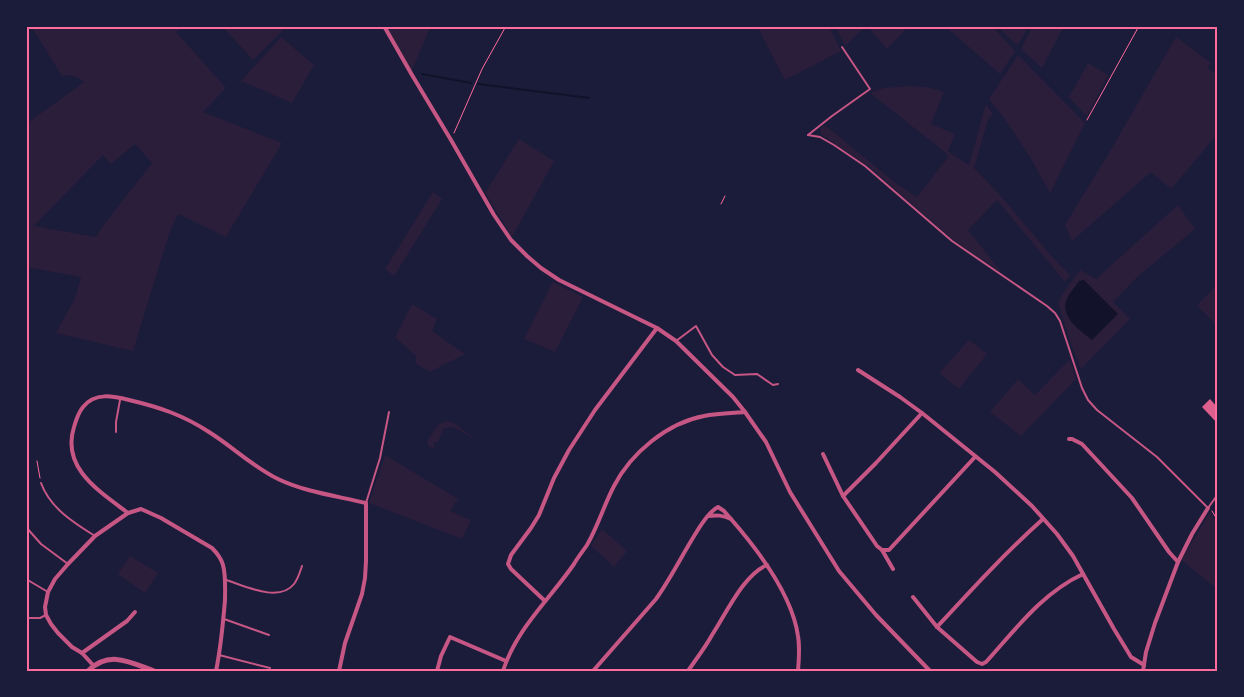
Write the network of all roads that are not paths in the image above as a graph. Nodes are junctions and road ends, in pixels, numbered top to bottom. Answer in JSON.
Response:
{"nodes":[{"id":1,"x":384,"y":26,"type":"edge"},
{"id":2,"x":842,"y":47,"type":"dead end"},
{"id":3,"x":657,"y":328,"type":"junction"},
{"id":4,"x":676,"y":341,"type":"junction"},
{"id":5,"x":858,"y":370,"type":"dead end"},
{"id":6,"x":778,"y":384,"type":"dead end"},
{"id":7,"x":120,"y":398,"type":"junction"},
{"id":8,"x":389,"y":412,"type":"dead end"},
{"id":9,"x":745,"y":412,"type":"junction"},
{"id":10,"x":922,"y":413,"type":"junction"},
{"id":11,"x":116,"y":432,"type":"dead end"},
{"id":12,"x":1069,"y":440,"type":"dead end"},
{"id":13,"x":823,"y":454,"type":"dead end"},
{"id":14,"x":975,"y":457,"type":"junction"},
{"id":15,"x":41,"y":483,"type":"road end"},
{"id":16,"x":1218,"y":494,"type":"edge"},
{"id":17,"x":843,"y":496,"type":"junction"},
{"id":18,"x":366,"y":503,"type":"junction"},
{"id":19,"x":1208,"y":508,"type":"junction"},
{"id":20,"x":128,"y":513,"type":"junction"},
{"id":21,"x":708,"y":516,"type":"junction"},
{"id":22,"x":731,"y":519,"type":"junction"},
{"id":23,"x":1043,"y":519,"type":"junction"},
{"id":24,"x":26,"y":527,"type":"edge"},
{"id":25,"x":95,"y":536,"type":"junction"},
{"id":26,"x":882,"y":550,"type":"junction"},
{"id":27,"x":1178,"y":562,"type":"junction"},
{"id":28,"x":68,"y":564,"type":"junction"},
{"id":29,"x":767,"y":565,"type":"junction"},
{"id":30,"x":302,"y":566,"type":"dead end"},
{"id":31,"x":894,"y":569,"type":"dead end"},
{"id":32,"x":1083,"y":574,"type":"junction"},
{"id":33,"x":26,"y":579,"type":"edge"},
{"id":34,"x":225,"y":580,"type":"junction"},
{"id":35,"x":48,"y":592,"type":"junction"},
{"id":36,"x":913,"y":597,"type":"dead end"},
{"id":37,"x":545,"y":601,"type":"junction"},
{"id":38,"x":135,"y":612,"type":"dead end"},
{"id":39,"x":46,"y":616,"type":"junction"},
{"id":40,"x":26,"y":618,"type":"edge"},
{"id":41,"x":224,"y":619,"type":"junction"},
{"id":42,"x":937,"y":627,"type":"junction"},
{"id":43,"x":269,"y":635,"type":"dead end"},
{"id":44,"x":82,"y":653,"type":"junction"},
{"id":45,"x":219,"y":655,"type":"junction"},
{"id":46,"x":506,"y":661,"type":"junction"},
{"id":47,"x":94,"y":665,"type":"junction"},
{"id":48,"x":1144,"y":665,"type":"junction"},
{"id":49,"x":141,"y":666,"type":"junction"},
{"id":50,"x":270,"y":668,"type":"dead end"},
{"id":51,"x":88,"y":671,"type":"edge"},
{"id":52,"x":134,"y":671,"type":"edge"},
{"id":53,"x":154,"y":671,"type":"edge"},
{"id":54,"x":216,"y":671,"type":"edge"},
{"id":55,"x":339,"y":671,"type":"edge"},
{"id":56,"x":437,"y":671,"type":"edge"},
{"id":57,"x":504,"y":671,"type":"edge"},
{"id":58,"x":593,"y":671,"type":"edge"},
{"id":59,"x":688,"y":671,"type":"edge"},
{"id":60,"x":798,"y":671,"type":"edge"},
{"id":61,"x":930,"y":671,"type":"edge"},
{"id":62,"x":1143,"y":671,"type":"edge"}],
"edges":[{"from":1,"to":3,"type":"street"},
{"from":2,"to":19,"type":"lane"},
{"from":3,"to":4,"type":"street"},
{"from":3,"to":37,"type":"street"},
{"from":4,"to":6,"type":"lane"},
{"from":4,"to":9,"type":"street"},
{"from":5,"to":10,"type":"street"},
{"from":7,"to":11,"type":"lane"},
{"from":7,"to":18,"type":"street"},
{"from":7,"to":20,"type":"street"},
{"from":8,"to":18,"type":"lane"},
{"from":9,"to":37,"type":"street"},
{"from":9,"to":61,"type":"street"},
{"from":10,"to":14,"type":"street"},
{"from":10,"to":17,"type":"street"},
{"from":12,"to":27,"type":"street"},
{"from":13,"to":17,"type":"street"},
{"from":14,"to":23,"type":"street"},
{"from":14,"to":26,"type":"street"},
{"from":15,"to":25,"type":"lane"},
{"from":16,"to":19,"type":"lane"},
{"from":17,"to":26,"type":"street"},
{"from":18,"to":55,"type":"street"},
{"from":19,"to":27,"type":"street"},
{"from":20,"to":25,"type":"street"},
{"from":20,"to":34,"type":"street"},
{"from":21,"to":22,"type":"street"},
{"from":21,"to":22,"type":"street"},
{"from":21,"to":58,"type":"street"},
{"from":22,"to":29,"type":"street"},
{"from":23,"to":32,"type":"street"},
{"from":23,"to":42,"type":"street"},
{"from":24,"to":28,"type":"lane"},
{"from":25,"to":28,"type":"street"},
{"from":26,"to":31,"type":"street"},
{"from":27,"to":48,"type":"street"},
{"from":28,"to":35,"type":"street"},
{"from":29,"to":59,"type":"street"},
{"from":29,"to":60,"type":"street"},
{"from":30,"to":34,"type":"lane"},
{"from":32,"to":42,"type":"street"},
{"from":32,"to":48,"type":"street"},
{"from":33,"to":35,"type":"lane"},
{"from":34,"to":41,"type":"street"},
{"from":35,"to":39,"type":"street"},
{"from":36,"to":42,"type":"street"},
{"from":37,"to":46,"type":"street"},
{"from":38,"to":44,"type":"street"},
{"from":39,"to":40,"type":"lane"},
{"from":39,"to":44,"type":"street"},
{"from":41,"to":43,"type":"lane"},
{"from":41,"to":45,"type":"street"},
{"from":44,"to":47,"type":"street"},
{"from":45,"to":50,"type":"lane"},
{"from":45,"to":54,"type":"street"},
{"from":46,"to":56,"type":"street"},
{"from":46,"to":57,"type":"street"},
{"from":47,"to":49,"type":"street"},
{"from":47,"to":51,"type":"street"},
{"from":48,"to":62,"type":"street"},
{"from":49,"to":52,"type":"lane"},
{"from":49,"to":53,"type":"street"}]}
